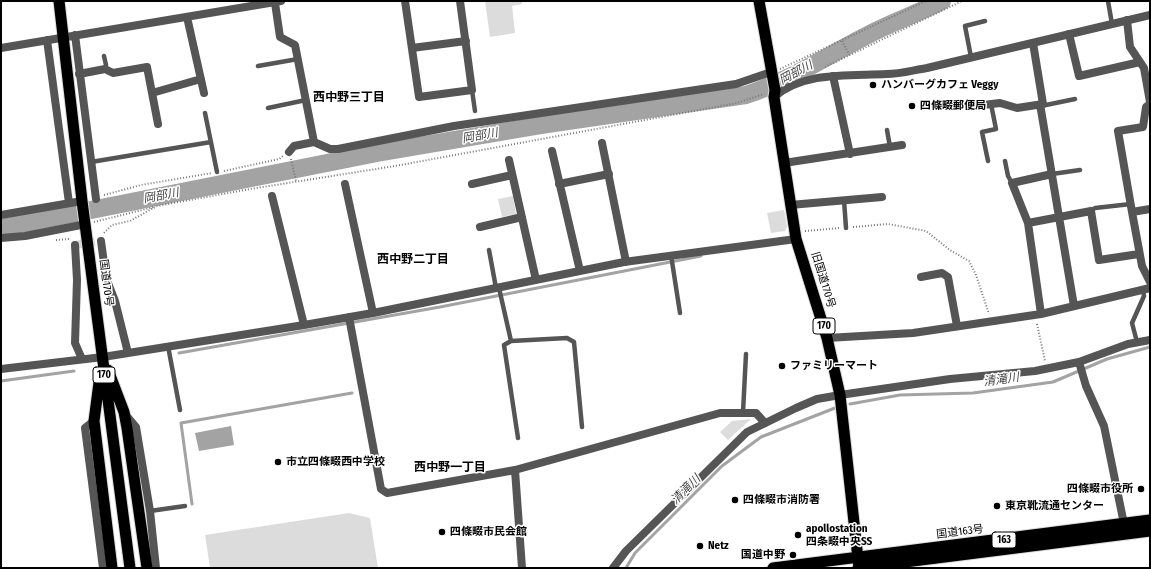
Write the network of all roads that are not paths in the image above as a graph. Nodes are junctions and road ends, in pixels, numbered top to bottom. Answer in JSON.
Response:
{"nodes":[{"id":1,"x":58,"y":1,"type":"edge"},
{"id":2,"x":405,"y":1,"type":"edge"},
{"id":3,"x":460,"y":1,"type":"edge"},
{"id":4,"x":759,"y":1,"type":"edge"},
{"id":5,"x":1108,"y":1,"type":"edge"},
{"id":6,"x":278,"y":2,"type":"edge"},
{"id":7,"x":1150,"y":15,"type":"edge"},
{"id":8,"x":187,"y":17,"type":"junction"},
{"id":9,"x":1126,"y":20,"type":"junction"},
{"id":10,"x":985,"y":21,"type":"dead end"},
{"id":11,"x":1112,"y":24,"type":"junction"},
{"id":12,"x":1069,"y":34,"type":"junction"},
{"id":13,"x":74,"y":35,"type":"junction"},
{"id":14,"x":63,"y":37,"type":"junction"},
{"id":15,"x":47,"y":40,"type":"junction"},
{"id":16,"x":466,"y":41,"type":"junction"},
{"id":17,"x":1033,"y":43,"type":"junction"},
{"id":18,"x":1,"y":48,"type":"edge"},
{"id":19,"x":412,"y":48,"type":"junction"},
{"id":20,"x":104,"y":56,"type":"dead end"},
{"id":21,"x":971,"y":58,"type":"junction"},
{"id":22,"x":298,"y":59,"type":"junction"},
{"id":23,"x":1140,"y":62,"type":"junction"},
{"id":24,"x":258,"y":66,"type":"dead end"},
{"id":25,"x":105,"y":69,"type":"junction"},
{"id":26,"x":771,"y":72,"type":"junction"},
{"id":27,"x":80,"y":74,"type":"junction"},
{"id":28,"x":833,"y":76,"type":"junction"},
{"id":29,"x":201,"y":79,"type":"junction"},
{"id":30,"x":472,"y":90,"type":"junction"},
{"id":31,"x":152,"y":93,"type":"junction"},
{"id":32,"x":204,"y":93,"type":"dead end"},
{"id":33,"x":774,"y":94,"type":"junction"},
{"id":34,"x":1075,"y":99,"type":"dead end"},
{"id":35,"x":306,"y":100,"type":"junction"},
{"id":36,"x":1150,"y":103,"type":"edge"},
{"id":37,"x":991,"y":104,"type":"junction"},
{"id":38,"x":1042,"y":104,"type":"junction"},
{"id":39,"x":975,"y":106,"type":"dead end"},
{"id":40,"x":268,"y":108,"type":"dead end"},
{"id":41,"x":475,"y":111,"type":"dead end"},
{"id":42,"x":205,"y":113,"type":"dead end"},
{"id":43,"x":158,"y":124,"type":"dead end"},
{"id":44,"x":887,"y":130,"type":"dead end"},
{"id":45,"x":212,"y":142,"type":"junction"},
{"id":46,"x":314,"y":142,"type":"junction"},
{"id":47,"x":602,"y":143,"type":"dead end"},
{"id":48,"x":902,"y":145,"type":"dead end"},
{"id":49,"x":890,"y":147,"type":"junction"},
{"id":50,"x":289,"y":152,"type":"road end"},
{"id":51,"x":552,"y":152,"type":"dead end"},
{"id":52,"x":850,"y":154,"type":"junction"},
{"id":53,"x":509,"y":160,"type":"dead end"},
{"id":54,"x":988,"y":161,"type":"dead end"},
{"id":55,"x":1005,"y":161,"type":"dead end"},
{"id":56,"x":91,"y":162,"type":"junction"},
{"id":57,"x":784,"y":163,"type":"junction"},
{"id":58,"x":1080,"y":170,"type":"dead end"},
{"id":59,"x":217,"y":172,"type":"road end"},
{"id":60,"x":609,"y":174,"type":"junction"},
{"id":61,"x":1052,"y":174,"type":"junction"},
{"id":62,"x":512,"y":175,"type":"junction"},
{"id":63,"x":1012,"y":183,"type":"junction"},
{"id":64,"x":345,"y":184,"type":"dead end"},
{"id":65,"x":472,"y":184,"type":"dead end"},
{"id":66,"x":559,"y":184,"type":"junction"},
{"id":67,"x":272,"y":196,"type":"dead end"},
{"id":68,"x":882,"y":197,"type":"dead end"},
{"id":69,"x":96,"y":199,"type":"road end"},
{"id":70,"x":844,"y":200,"type":"junction"},
{"id":71,"x":69,"y":203,"type":"junction"},
{"id":72,"x":83,"y":204,"type":"junction"},
{"id":73,"x":790,"y":205,"type":"junction"},
{"id":74,"x":1131,"y":208,"type":"junction"},
{"id":75,"x":1150,"y":209,"type":"edge"},
{"id":76,"x":1091,"y":211,"type":"junction"},
{"id":77,"x":1,"y":215,"type":"edge"},
{"id":78,"x":522,"y":217,"type":"junction"},
{"id":79,"x":1059,"y":217,"type":"junction"},
{"id":80,"x":85,"y":222,"type":"junction"},
{"id":81,"x":1028,"y":223,"type":"junction"},
{"id":82,"x":480,"y":226,"type":"dead end"},
{"id":83,"x":846,"y":228,"type":"road end"},
{"id":84,"x":796,"y":235,"type":"junction"},
{"id":85,"x":1,"y":238,"type":"edge"},
{"id":86,"x":101,"y":239,"type":"road end"},
{"id":87,"x":75,"y":245,"type":"dead end"},
{"id":88,"x":489,"y":250,"type":"dead end"},
{"id":89,"x":1139,"y":254,"type":"junction"},
{"id":90,"x":672,"y":259,"type":"junction"},
{"id":91,"x":626,"y":262,"type":"junction"},
{"id":92,"x":580,"y":271,"type":"junction"},
{"id":93,"x":920,"y":277,"type":"dead end"},
{"id":94,"x":536,"y":280,"type":"junction"},
{"id":95,"x":1150,"y":282,"type":"edge"},
{"id":96,"x":498,"y":289,"type":"junction"},
{"id":97,"x":1146,"y":289,"type":"edge"},
{"id":98,"x":1074,"y":306,"type":"junction"},
{"id":99,"x":373,"y":313,"type":"junction"},
{"id":100,"x":680,"y":313,"type":"dead end"},
{"id":101,"x":1038,"y":314,"type":"junction"},
{"id":102,"x":348,"y":317,"type":"junction"},
{"id":103,"x":304,"y":325,"type":"junction"},
{"id":104,"x":957,"y":326,"type":"junction"},
{"id":105,"x":828,"y":338,"type":"junction"},
{"id":106,"x":1150,"y":340,"type":"edge"},
{"id":107,"x":511,"y":341,"type":"junction"},
{"id":108,"x":1137,"y":342,"type":"junction"},
{"id":109,"x":168,"y":346,"type":"junction"},
{"id":110,"x":128,"y":352,"type":"junction"},
{"id":111,"x":746,"y":354,"type":"dead end"},
{"id":112,"x":103,"y":357,"type":"junction"},
{"id":113,"x":82,"y":359,"type":"junction"},
{"id":114,"x":1080,"y":363,"type":"junction"},
{"id":115,"x":1,"y":369,"type":"edge"},
{"id":116,"x":840,"y":395,"type":"junction"},
{"id":117,"x":180,"y":410,"type":"dead end"},
{"id":118,"x":124,"y":412,"type":"junction"},
{"id":119,"x":743,"y":412,"type":"junction"},
{"id":120,"x":94,"y":422,"type":"junction"},
{"id":121,"x":765,"y":423,"type":"junction"},
{"id":122,"x":582,"y":427,"type":"dead end"},
{"id":123,"x":518,"y":438,"type":"dead end"},
{"id":124,"x":515,"y":470,"type":"junction"},
{"id":125,"x":185,"y":506,"type":"dead end"},
{"id":126,"x":150,"y":511,"type":"junction"},
{"id":127,"x":1150,"y":520,"type":"edge"},
{"id":128,"x":1124,"y":524,"type":"junction"},
{"id":129,"x":1150,"y":531,"type":"edge"},
{"id":130,"x":858,"y":565,"type":"edge"},
{"id":131,"x":104,"y":568,"type":"edge"},
{"id":132,"x":112,"y":568,"type":"edge"},
{"id":133,"x":130,"y":568,"type":"edge"},
{"id":134,"x":147,"y":568,"type":"edge"},
{"id":135,"x":156,"y":568,"type":"edge"},
{"id":136,"x":522,"y":568,"type":"edge"},
{"id":137,"x":613,"y":568,"type":"edge"},
{"id":138,"x":773,"y":568,"type":"edge"}],
"edges":[{"from":1,"to":14,"type":"highway","name":"国道170号","number":"170"},
{"from":2,"to":19,"type":"street"},
{"from":3,"to":16,"type":"street"},
{"from":4,"to":26,"type":"highway","name":"旧国道170号","number":"170"},
{"from":5,"to":11,"type":"lane"},
{"from":6,"to":8,"type":"street"},
{"from":6,"to":22,"type":"street"},
{"from":7,"to":9,"type":"street"},
{"from":8,"to":13,"type":"street"},
{"from":8,"to":29,"type":"street"},
{"from":9,"to":11,"type":"street"},
{"from":9,"to":23,"type":"street"},
{"from":10,"to":21,"type":"lane"},
{"from":11,"to":12,"type":"street"},
{"from":12,"to":17,"type":"street"},
{"from":12,"to":23,"type":"street"},
{"from":13,"to":14,"type":"street"},
{"from":13,"to":27,"type":"street"},
{"from":14,"to":15,"type":"street"},
{"from":14,"to":72,"type":"highway","name":"国道170号","number":"170"},
{"from":15,"to":18,"type":"street"},
{"from":15,"to":71,"type":"street"},
{"from":16,"to":19,"type":"street"},
{"from":16,"to":30,"type":"street"},
{"from":17,"to":21,"type":"street"},
{"from":17,"to":38,"type":"street"},
{"from":19,"to":30,"type":"street"},
{"from":20,"to":25,"type":"lane"},
{"from":21,"to":28,"type":"street"},
{"from":22,"to":24,"type":"lane"},
{"from":22,"to":35,"type":"street"},
{"from":23,"to":36,"type":"street"},
{"from":25,"to":27,"type":"street"},
{"from":25,"to":31,"type":"street"},
{"from":26,"to":33,"type":"highway","name":"旧国道170号","number":"170"},
{"from":26,"to":46,"type":"street"},
{"from":27,"to":56,"type":"street"},
{"from":28,"to":33,"type":"street"},
{"from":28,"to":52,"type":"street"},
{"from":29,"to":31,"type":"street"},
{"from":29,"to":32,"type":"street"},
{"from":30,"to":41,"type":"lane"},
{"from":31,"to":43,"type":"street"},
{"from":33,"to":57,"type":"highway","name":"旧国道170号","number":"170"},
{"from":34,"to":38,"type":"lane"},
{"from":35,"to":40,"type":"lane"},
{"from":35,"to":46,"type":"street"},
{"from":36,"to":74,"type":"street"},
{"from":37,"to":38,"type":"street"},
{"from":37,"to":39,"type":"street"},
{"from":37,"to":54,"type":"lane"},
{"from":38,"to":61,"type":"street"},
{"from":42,"to":45,"type":"lane"},
{"from":44,"to":49,"type":"lane"},
{"from":45,"to":56,"type":"lane"},
{"from":45,"to":59,"type":"lane"},
{"from":46,"to":50,"type":"street"},
{"from":47,"to":60,"type":"street"},
{"from":48,"to":49,"type":"street"},
{"from":49,"to":52,"type":"street"},
{"from":51,"to":66,"type":"street"},
{"from":52,"to":57,"type":"street"},
{"from":53,"to":62,"type":"street"},
{"from":55,"to":63,"type":"lane"},
{"from":56,"to":69,"type":"street"},
{"from":57,"to":73,"type":"highway","name":"旧国道170号","number":"170"},
{"from":58,"to":61,"type":"lane"},
{"from":60,"to":66,"type":"street"},
{"from":60,"to":91,"type":"street"},
{"from":61,"to":63,"type":"street"},
{"from":61,"to":79,"type":"street"},
{"from":62,"to":65,"type":"street"},
{"from":62,"to":78,"type":"street"},
{"from":63,"to":81,"type":"street"},
{"from":64,"to":99,"type":"street"},
{"from":66,"to":92,"type":"street"},
{"from":67,"to":103,"type":"street"},
{"from":68,"to":70,"type":"street"},
{"from":70,"to":73,"type":"street"},
{"from":70,"to":83,"type":"lane"},
{"from":71,"to":72,"type":"street"},
{"from":71,"to":77,"type":"street"},
{"from":72,"to":80,"type":"highway","name":"国道170号","number":"170"},
{"from":73,"to":84,"type":"highway","name":"旧国道170号","number":"170"},
{"from":74,"to":75,"type":"street"},
{"from":74,"to":76,"type":"lane"},
{"from":74,"to":89,"type":"street"},
{"from":76,"to":79,"type":"street"},
{"from":76,"to":89,"type":"street"},
{"from":78,"to":82,"type":"street"},
{"from":78,"to":94,"type":"street"},
{"from":79,"to":81,"type":"street"},
{"from":79,"to":98,"type":"street"},
{"from":80,"to":85,"type":"street"},
{"from":80,"to":112,"type":"highway","name":"国道170号","number":"170"},
{"from":81,"to":101,"type":"street"},
{"from":84,"to":90,"type":"street"},
{"from":84,"to":105,"type":"highway","name":"旧国道170号","number":"170"},
{"from":86,"to":110,"type":"street"},
{"from":87,"to":113,"type":"street"},
{"from":88,"to":96,"type":"lane"},
{"from":89,"to":95,"type":"street"},
{"from":90,"to":91,"type":"street"},
{"from":90,"to":100,"type":"lane"},
{"from":91,"to":92,"type":"street"},
{"from":92,"to":94,"type":"street"},
{"from":93,"to":104,"type":"street"},
{"from":94,"to":96,"type":"street"},
{"from":96,"to":99,"type":"street"},
{"from":96,"to":107,"type":"lane"},
{"from":97,"to":98,"type":"street"},
{"from":97,"to":108,"type":"lane"},
{"from":98,"to":101,"type":"street"},
{"from":99,"to":102,"type":"street"},
{"from":101,"to":104,"type":"street"},
{"from":102,"to":103,"type":"street"},
{"from":102,"to":124,"type":"street"},
{"from":103,"to":109,"type":"street"},
{"from":104,"to":105,"type":"street"},
{"from":105,"to":116,"type":"highway","name":"旧国道170号","number":"170"},
{"from":106,"to":108,"type":"street"},
{"from":107,"to":122,"type":"lane"},
{"from":107,"to":123,"type":"lane"},
{"from":108,"to":114,"type":"street"},
{"from":109,"to":110,"type":"street"},
{"from":109,"to":117,"type":"lane"},
{"from":110,"to":112,"type":"street"},
{"from":111,"to":119,"type":"lane"},
{"from":112,"to":113,"type":"street"},
{"from":112,"to":118,"type":"highway","number":"170"},
{"from":112,"to":120,"type":"highway","number":"170"},
{"from":112,"to":133,"type":"highway","name":"国道170号","number":"170"},
{"from":113,"to":115,"type":"street"},
{"from":114,"to":116,"type":"street"},
{"from":114,"to":128,"type":"street"},
{"from":116,"to":121,"type":"street"},
{"from":116,"to":130,"type":"highway","name":"旧国道170号","number":"170"},
{"from":118,"to":126,"type":"street"},
{"from":118,"to":134,"type":"highway","number":"170"},
{"from":119,"to":121,"type":"street"},
{"from":119,"to":124,"type":"street"},
{"from":120,"to":131,"type":"street"},
{"from":120,"to":132,"type":"highway","number":"170"},
{"from":121,"to":137,"type":"street"},
{"from":124,"to":136,"type":"street"},
{"from":125,"to":126,"type":"lane"},
{"from":126,"to":135,"type":"street"},
{"from":127,"to":128,"type":"highway","name":"国道163号","number":"163"},
{"from":128,"to":130,"type":"highway","name":"国道163号","number":"163"},
{"from":129,"to":130,"type":"highway","name":"国道163号","number":"163"},
{"from":130,"to":138,"type":"highway","name":"国道163号","number":"163"}]}
